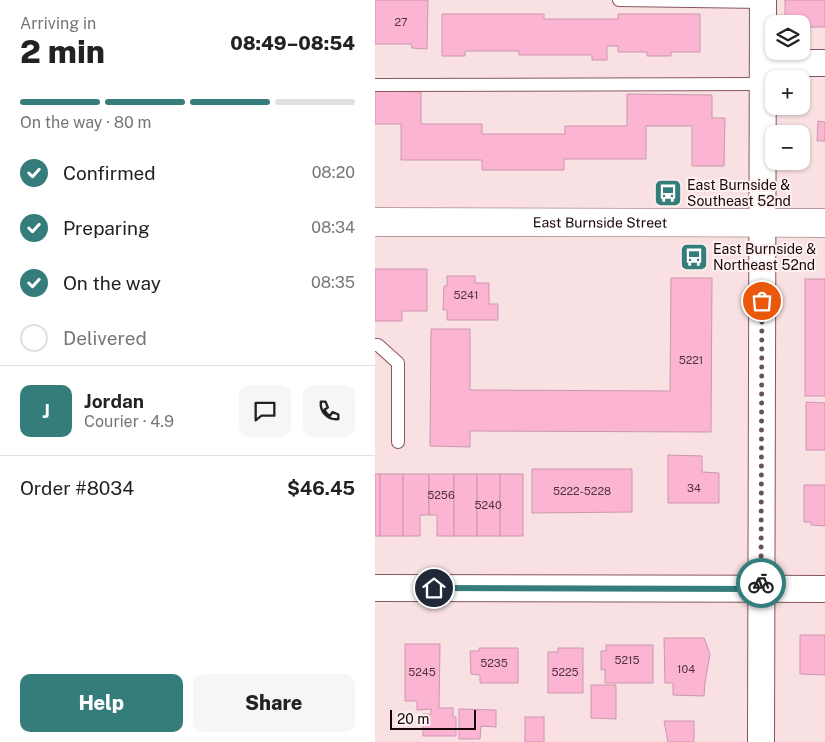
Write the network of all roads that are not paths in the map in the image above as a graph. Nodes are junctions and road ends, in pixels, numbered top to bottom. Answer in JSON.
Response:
{"nodes":[{"id":1,"x":619,"y":0,"type":"edge"},
{"id":2,"x":763,"y":1,"type":"edge"},
{"id":3,"x":825,"y":63,"type":"edge"},
{"id":4,"x":763,"y":73,"type":"junction"},
{"id":5,"x":375,"y":85,"type":"edge"},
{"id":6,"x":375,"y":222,"type":"edge"},
{"id":7,"x":762,"y":223,"type":"junction"},
{"id":8,"x":825,"y":223,"type":"edge"},
{"id":9,"x":375,"y":344,"type":"edge"},
{"id":10,"x":398,"y":442,"type":"dead end"},
{"id":11,"x":375,"y":588,"type":"edge"},
{"id":12,"x":761,"y":589,"type":"junction"},
{"id":13,"x":825,"y":589,"type":"edge"},
{"id":14,"x":761,"y":742,"type":"edge"}],
"edges":[{"from":1,"to":2,"type":"lane"},
{"from":2,"to":4,"type":"street"},
{"from":3,"to":4,"type":"street"},
{"from":4,"to":5,"type":"lane"},
{"from":4,"to":7,"type":"street"},
{"from":6,"to":7,"type":"main road","name":"East Burnside Street"},
{"from":7,"to":8,"type":"main road","name":"East Burnside Street"},
{"from":7,"to":12,"type":"street"},
{"from":9,"to":10,"type":"lane"},
{"from":11,"to":12,"type":"street"},
{"from":12,"to":13,"type":"street"},
{"from":12,"to":14,"type":"street"}]}
